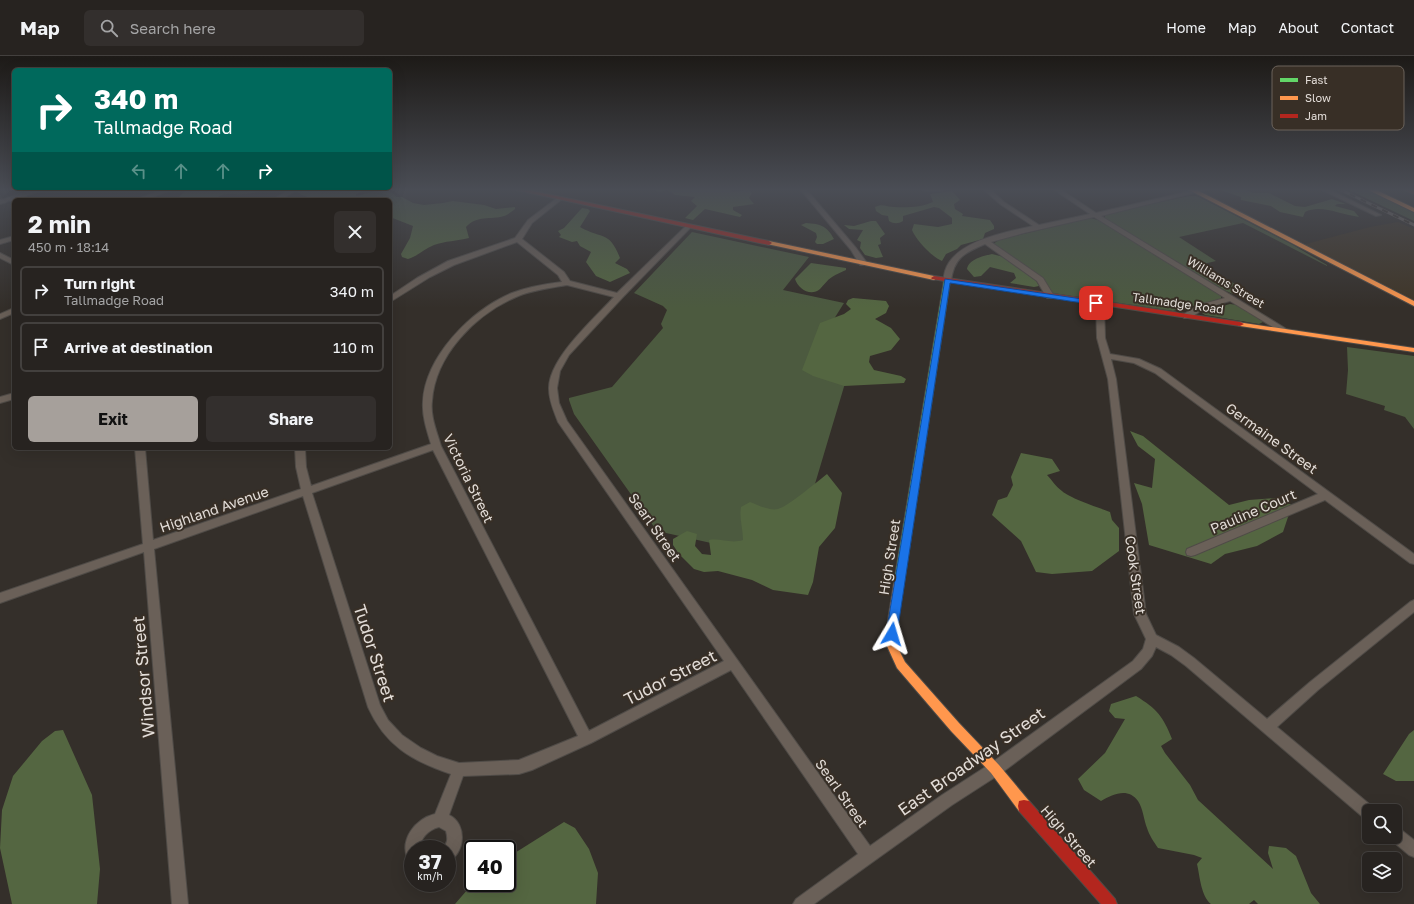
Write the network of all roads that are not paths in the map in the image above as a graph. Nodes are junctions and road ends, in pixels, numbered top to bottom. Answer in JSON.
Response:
{"nodes":[{"id":1,"x":523,"y":229,"type":"edge"},
{"id":2,"x":686,"y":229,"type":"edge"},
{"id":3,"x":701,"y":229,"type":"edge"},
{"id":4,"x":837,"y":229,"type":"edge"},
{"id":5,"x":1033,"y":229,"type":"edge"},
{"id":6,"x":1119,"y":229,"type":"edge"},
{"id":7,"x":1266,"y":229,"type":"edge"},
{"id":8,"x":12,"y":239,"type":"edge"},
{"id":9,"x":518,"y":239,"type":"junction"},
{"id":10,"x":0,"y":242,"type":"edge"},
{"id":11,"x":986,"y":242,"type":"junction"},
{"id":12,"x":0,"y":255,"type":"edge"},
{"id":13,"x":12,"y":262,"type":"edge"},
{"id":14,"x":863,"y":263,"type":"junction"},
{"id":15,"x":947,"y":281,"type":"junction"},
{"id":16,"x":567,"y":283,"type":"junction"},
{"id":17,"x":619,"y":296,"type":"junction"},
{"id":18,"x":1050,"y":296,"type":"junction"},
{"id":19,"x":1232,"y":298,"type":"junction"},
{"id":20,"x":392,"y":299,"type":"edge"},
{"id":21,"x":1100,"y":304,"type":"junction"},
{"id":22,"x":1414,"y":304,"type":"edge"},
{"id":23,"x":12,"y":311,"type":"edge"},
{"id":24,"x":1186,"y":316,"type":"junction"},
{"id":25,"x":0,"y":317,"type":"edge"},
{"id":26,"x":1284,"y":330,"type":"junction"},
{"id":27,"x":1414,"y":350,"type":"edge"},
{"id":28,"x":1105,"y":356,"type":"junction"},
{"id":29,"x":12,"y":397,"type":"edge"},
{"id":30,"x":0,"y":400,"type":"edge"},
{"id":31,"x":436,"y":446,"type":"junction"},
{"id":32,"x":140,"y":450,"type":"edge"},
{"id":33,"x":300,"y":450,"type":"edge"},
{"id":34,"x":307,"y":492,"type":"junction"},
{"id":35,"x":1326,"y":495,"type":"junction"},
{"id":36,"x":149,"y":547,"type":"junction"},
{"id":37,"x":1191,"y":552,"type":"dead end"},
{"id":38,"x":1414,"y":560,"type":"edge"},
{"id":39,"x":0,"y":598,"type":"edge"},
{"id":40,"x":1414,"y":605,"type":"edge"},
{"id":41,"x":1152,"y":639,"type":"junction"},
{"id":42,"x":734,"y":663,"type":"junction"},
{"id":43,"x":1267,"y":727,"type":"junction"},
{"id":44,"x":586,"y":739,"type":"junction"},
{"id":45,"x":995,"y":769,"type":"junction"},
{"id":46,"x":459,"y":770,"type":"junction"},
{"id":47,"x":1362,"y":807,"type":"edge"},
{"id":48,"x":440,"y":820,"type":"junction"},
{"id":49,"x":414,"y":840,"type":"edge"},
{"id":50,"x":454,"y":840,"type":"edge"},
{"id":51,"x":1402,"y":840,"type":"edge"},
{"id":52,"x":1414,"y":850,"type":"edge"},
{"id":53,"x":868,"y":855,"type":"junction"},
{"id":54,"x":180,"y":904,"type":"edge"},
{"id":55,"x":801,"y":904,"type":"edge"},
{"id":56,"x":1110,"y":904,"type":"edge"}],
"edges":[{"from":1,"to":9,"type":"street"},
{"from":2,"to":17,"type":"street","name":"Searl Street"},
{"from":3,"to":14,"type":"main road","name":"Tallmadge Road"},
{"from":4,"to":14,"type":"street"},
{"from":5,"to":11,"type":"street"},
{"from":6,"to":19,"type":"street","name":"Williams Street"},
{"from":7,"to":22,"type":"main road"},
{"from":8,"to":10,"type":"street"},
{"from":9,"to":16,"type":"street"},
{"from":9,"to":20,"type":"street"},
{"from":11,"to":15,"type":"street"},
{"from":11,"to":18,"type":"street"},
{"from":12,"to":13,"type":"street"},
{"from":14,"to":15,"type":"main road","name":"Tallmadge Road"},
{"from":15,"to":18,"type":"main road","name":"Tallmadge Road"},
{"from":15,"to":45,"type":"main road","name":"High Street"},
{"from":16,"to":17,"type":"street"},
{"from":16,"to":31,"type":"street","name":"Victoria Street"},
{"from":17,"to":42,"type":"street","name":"Searl Street"},
{"from":18,"to":21,"type":"main road","name":"Tallmadge Road"},
{"from":19,"to":24,"type":"street"},
{"from":19,"to":26,"type":"street","name":"Williams Street"},
{"from":21,"to":24,"type":"main road","name":"Tallmadge Road"},
{"from":21,"to":28,"type":"street","name":"Cook Street"},
{"from":23,"to":25,"type":"street"},
{"from":24,"to":26,"type":"main road","name":"Tallmadge Road"},
{"from":26,"to":27,"type":"main road","name":"Tallmadge Road"},
{"from":28,"to":35,"type":"street","name":"Germaine Street"},
{"from":28,"to":41,"type":"street","name":"Cook Street"},
{"from":29,"to":30,"type":"street"},
{"from":31,"to":34,"type":"street","name":"Highland Avenue"},
{"from":31,"to":44,"type":"street","name":"Victoria Street"},
{"from":32,"to":36,"type":"street","name":"Windsor Street"},
{"from":33,"to":34,"type":"street","name":"Tudor Street"},
{"from":34,"to":36,"type":"street","name":"Highland Avenue"},
{"from":34,"to":46,"type":"street","name":"Tudor Street"},
{"from":35,"to":37,"type":"street","name":"Pauline Court"},
{"from":35,"to":38,"type":"street","name":"Germaine Street"},
{"from":36,"to":39,"type":"street","name":"Highland Avenue"},
{"from":36,"to":54,"type":"street","name":"Windsor Street"},
{"from":40,"to":43,"type":"street"},
{"from":41,"to":43,"type":"street"},
{"from":41,"to":45,"type":"street","name":"East Broadway Street"},
{"from":42,"to":44,"type":"street","name":"Tudor Street"},
{"from":42,"to":53,"type":"street","name":"Searl Street"},
{"from":43,"to":47,"type":"street"},
{"from":44,"to":46,"type":"street","name":"Tudor Street"},
{"from":45,"to":53,"type":"street","name":"East Broadway Street"},
{"from":45,"to":56,"type":"main road","name":"High Street"},
{"from":46,"to":48,"type":"street"},
{"from":48,"to":49,"type":"street"},
{"from":48,"to":50,"type":"street"},
{"from":51,"to":52,"type":"street"},
{"from":53,"to":55,"type":"street","name":"East Broadway Street"}]}
